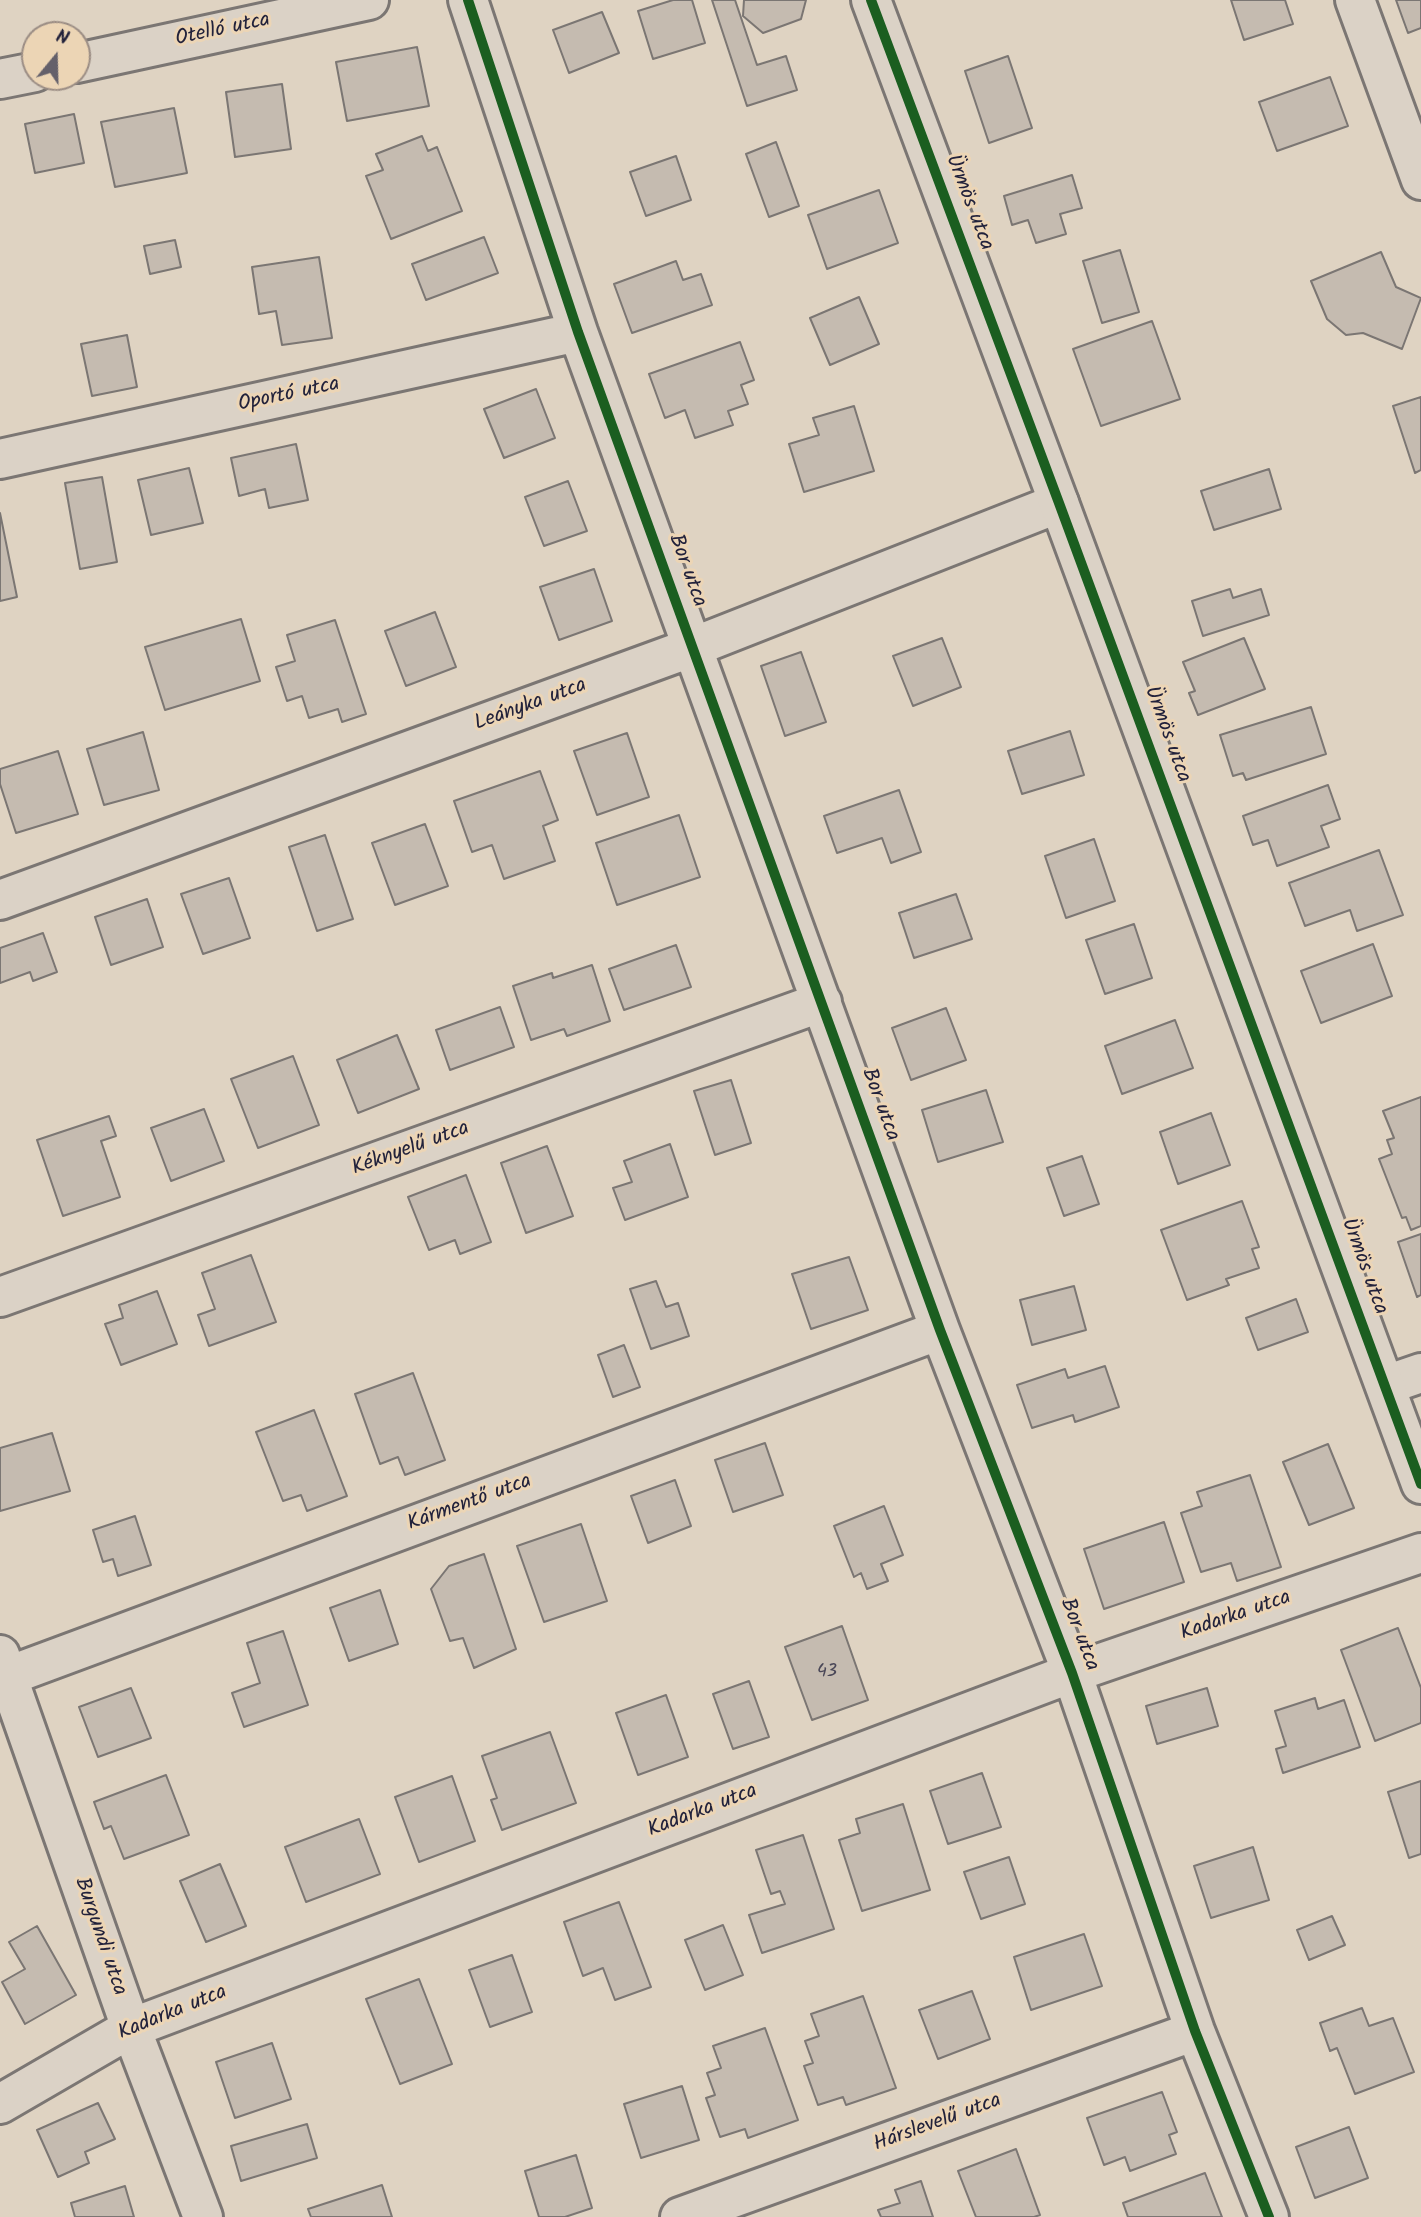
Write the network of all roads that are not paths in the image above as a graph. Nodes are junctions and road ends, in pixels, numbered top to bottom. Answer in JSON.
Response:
{"nodes":[{"id":1,"x":369,"y":0,"type":"edge"},
{"id":2,"x":468,"y":0,"type":"edge"},
{"id":3,"x":871,"y":0,"type":"edge"},
{"id":4,"x":1355,"y":0,"type":"edge"},
{"id":5,"x":91,"y":60,"type":"edge"},
{"id":6,"x":21,"y":75,"type":"edge"},
{"id":7,"x":0,"y":79,"type":"edge"},
{"id":8,"x":1421,"y":180,"type":"edge"},
{"id":9,"x":578,"y":332,"type":"junction"},
{"id":10,"x":0,"y":460,"type":"edge"},
{"id":11,"x":1059,"y":503,"type":"junction"},
{"id":12,"x":693,"y":647,"type":"junction"},
{"id":13,"x":0,"y":900,"type":"edge"},
{"id":14,"x":822,"y":1002,"type":"junction"},
{"id":15,"x":0,"y":1297,"type":"edge"},
{"id":16,"x":940,"y":1330,"type":"junction"},
{"id":17,"x":1404,"y":1379,"type":"edge"},
{"id":18,"x":1421,"y":1484,"type":"edge"},
{"id":19,"x":1421,"y":1553,"type":"edge"},
{"id":20,"x":2,"y":1670,"type":"edge"},
{"id":21,"x":1072,"y":1673,"type":"junction"},
{"id":22,"x":131,"y":2028,"type":"junction"},
{"id":23,"x":1195,"y":2031,"type":"junction"},
{"id":24,"x":0,"y":2104,"type":"edge"},
{"id":25,"x":203,"y":2217,"type":"edge"},
{"id":26,"x":680,"y":2217,"type":"edge"},
{"id":27,"x":1269,"y":2217,"type":"edge"}],
"edges":[{"from":1,"to":5,"type":"street","name":"Otelló utca"},
{"from":2,"to":9,"type":"street","name":"Bor utca"},
{"from":3,"to":11,"type":"street","name":"Ürmös utca"},
{"from":4,"to":8,"type":"street"},
{"from":6,"to":7,"type":"street"},
{"from":9,"to":10,"type":"street","name":"Oportó utca"},
{"from":9,"to":12,"type":"street","name":"Bor utca"},
{"from":11,"to":12,"type":"street","name":"Leányka utca"},
{"from":11,"to":17,"type":"street","name":"Ürmös utca"},
{"from":12,"to":13,"type":"street","name":"Leányka utca"},
{"from":12,"to":14,"type":"street","name":"Bor utca"},
{"from":14,"to":15,"type":"street","name":"Kéknyelű utca"},
{"from":14,"to":16,"type":"street","name":"Bor utca"},
{"from":16,"to":20,"type":"street","name":"Kármentő utca"},
{"from":16,"to":21,"type":"street","name":"Bor utca"},
{"from":17,"to":18,"type":"street","name":"Ürmös utca"},
{"from":19,"to":21,"type":"street","name":"Kadarka utca"},
{"from":20,"to":22,"type":"street","name":"Burgundi utca"},
{"from":21,"to":22,"type":"street","name":"Kadarka utca"},
{"from":21,"to":23,"type":"street","name":"Bor utca"},
{"from":22,"to":24,"type":"street","name":"Kadarka utca"},
{"from":22,"to":25,"type":"street","name":"Burgundi utca"},
{"from":23,"to":26,"type":"street","name":"Hárslevelű utca"},
{"from":23,"to":27,"type":"street","name":"Bor utca"}]}
